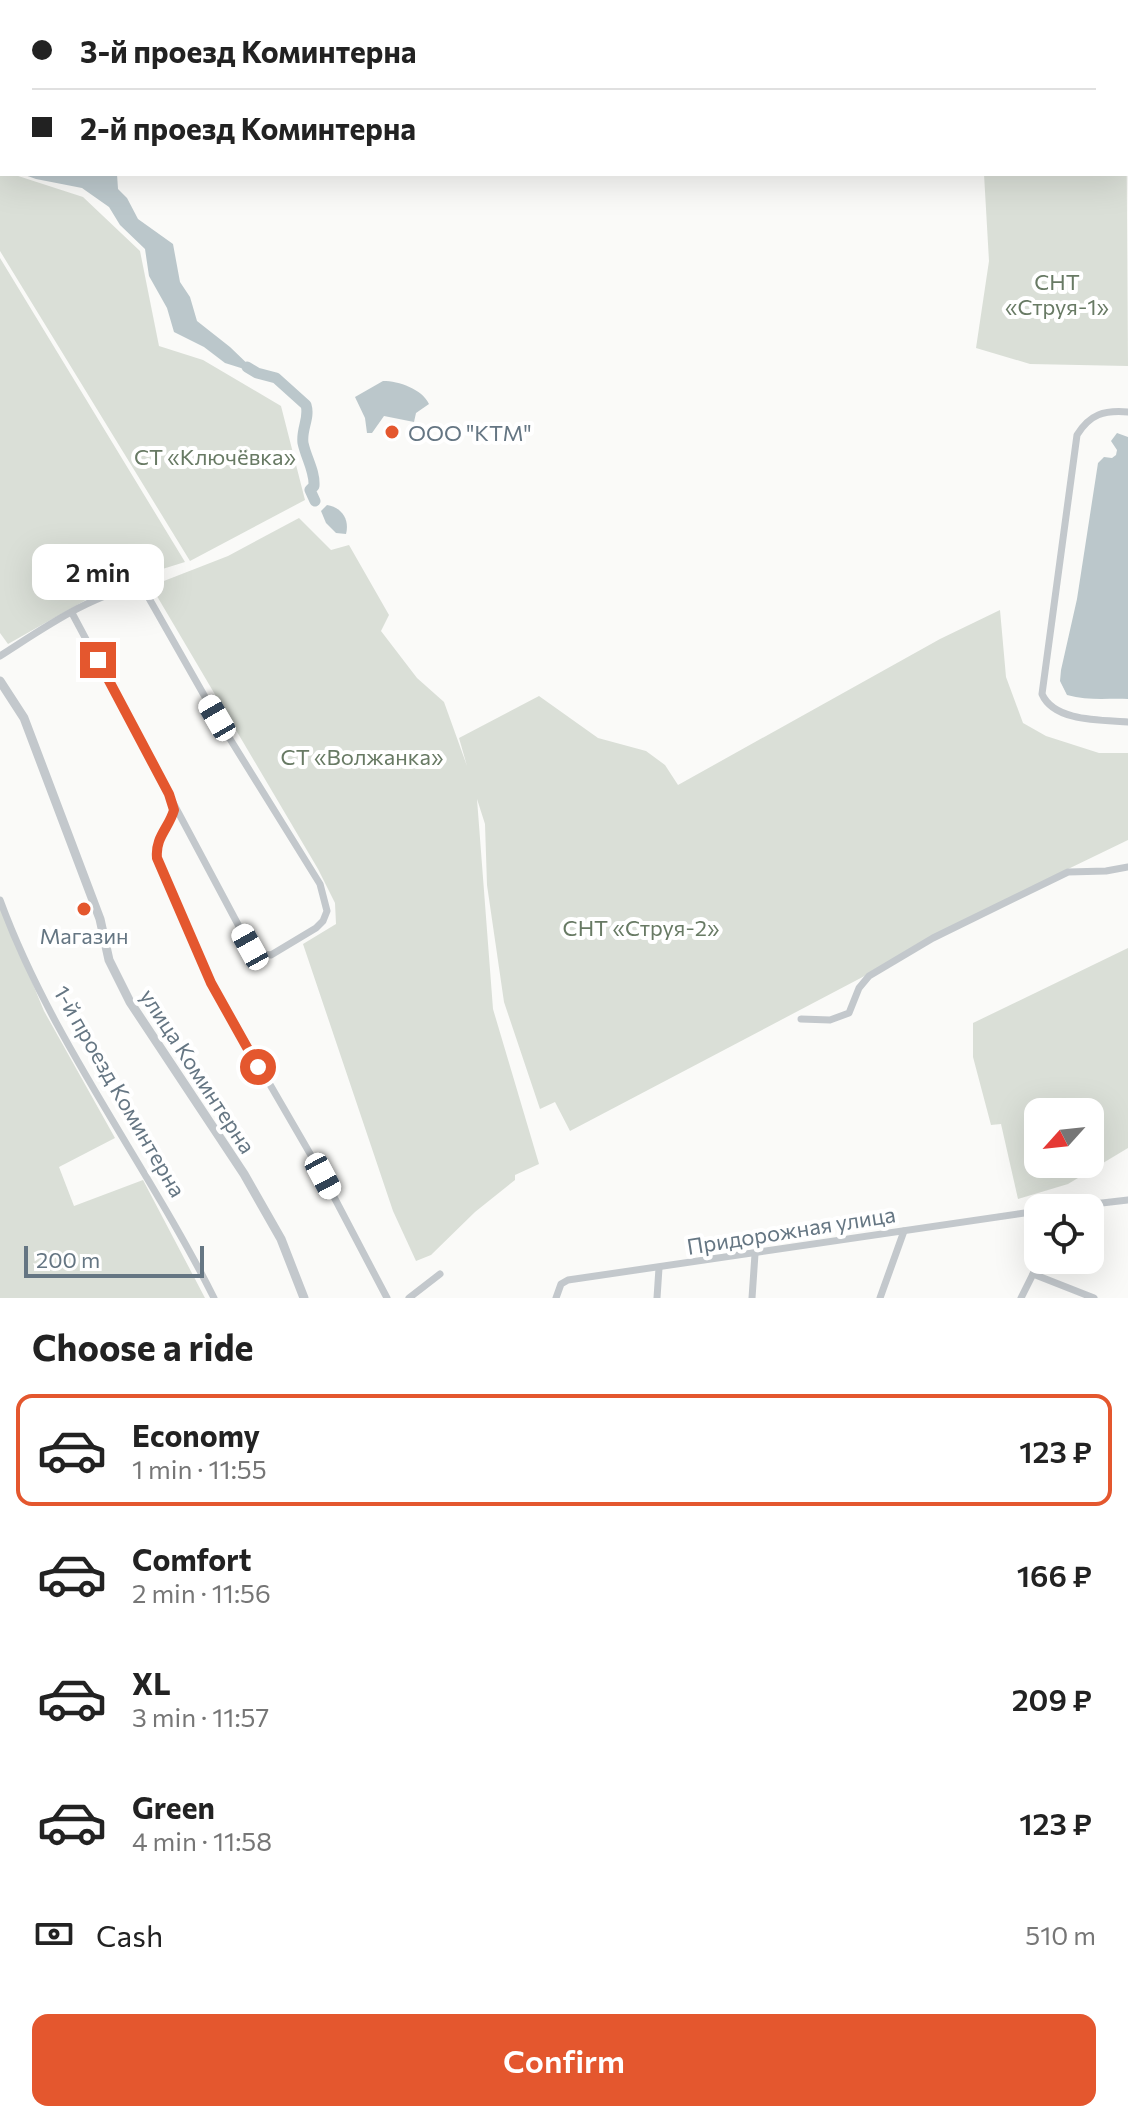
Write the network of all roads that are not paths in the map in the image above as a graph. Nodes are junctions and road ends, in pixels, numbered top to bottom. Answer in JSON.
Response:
{"nodes":[{"id":1,"x":1128,"y":412,"type":"edge"},
{"id":2,"x":72,"y":613,"type":"junction"},
{"id":3,"x":0,"y":656,"type":"edge"},
{"id":4,"x":0,"y":681,"type":"edge"},
{"id":5,"x":1128,"y":722,"type":"edge"},
{"id":6,"x":169,"y":794,"type":"junction"},
{"id":7,"x":1128,"y":867,"type":"edge"},
{"id":8,"x":0,"y":900,"type":"edge"},
{"id":9,"x":801,"y":1019,"type":"dead end"},
{"id":10,"x":1128,"y":1200,"type":"edge"},
{"id":11,"x":1104,"y":1203,"type":"edge"},
{"id":12,"x":1024,"y":1213,"type":"edge"},
{"id":13,"x":904,"y":1231,"type":"junction"},
{"id":14,"x":755,"y":1254,"type":"junction"},
{"id":15,"x":659,"y":1268,"type":"junction"},
{"id":16,"x":440,"y":1274,"type":"dead end"},
{"id":17,"x":1033,"y":1274,"type":"joint"},
{"id":18,"x":881,"y":1295,"type":"edge"},
{"id":19,"x":556,"y":1296,"type":"edge"},
{"id":20,"x":214,"y":1298,"type":"edge"},
{"id":21,"x":304,"y":1298,"type":"edge"},
{"id":22,"x":387,"y":1298,"type":"edge"},
{"id":23,"x":409,"y":1298,"type":"edge"},
{"id":24,"x":657,"y":1298,"type":"edge"},
{"id":25,"x":752,"y":1298,"type":"edge"},
{"id":26,"x":891,"y":1298,"type":"edge"},
{"id":27,"x":1021,"y":1298,"type":"edge"},
{"id":28,"x":1094,"y":1298,"type":"edge"}],
"edges":[{"from":1,"to":5,"type":"street"},
{"from":2,"to":3,"type":"street"},
{"from":2,"to":6,"type":"street"},
{"from":2,"to":6,"type":"street"},
{"from":4,"to":21,"type":"street","name":"улица Коминтерна"},
{"from":6,"to":22,"type":"street"},
{"from":7,"to":9,"type":"street"},
{"from":8,"to":20,"type":"street","name":"1-й проезд Коминтерна"},
{"from":10,"to":11,"type":"street"},
{"from":12,"to":13,"type":"street","name":"Придорожная улица"},
{"from":13,"to":14,"type":"street","name":"Придорожная улица"},
{"from":13,"to":18,"type":"street"},
{"from":14,"to":15,"type":"street","name":"Придорожная улица"},
{"from":14,"to":25,"type":"street"},
{"from":15,"to":19,"type":"street","name":"Придорожная улица"},
{"from":15,"to":24,"type":"street"},
{"from":16,"to":23,"type":"street"},
{"from":17,"to":27,"type":"street"},
{"from":17,"to":28,"type":"street"},
{"from":18,"to":26,"type":"street"}]}
